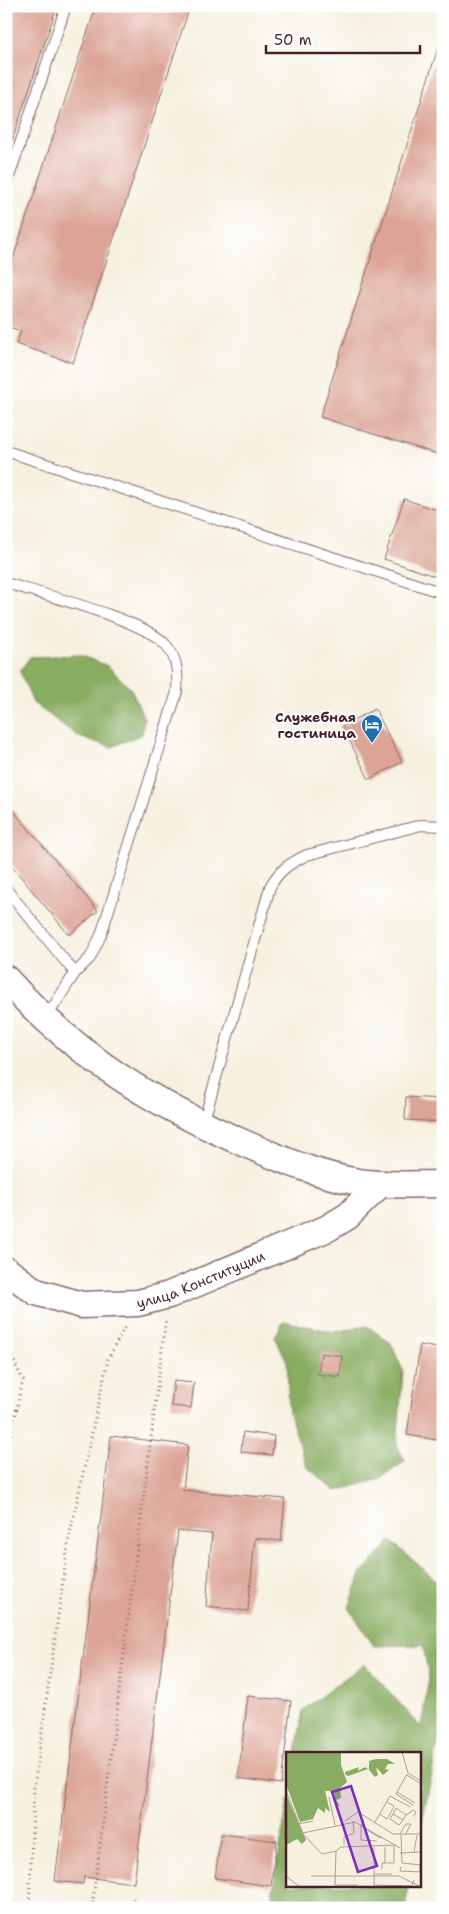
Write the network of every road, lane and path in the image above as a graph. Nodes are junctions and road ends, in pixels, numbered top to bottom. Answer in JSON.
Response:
{"nodes":[{"id":1,"x":66,"y":6,"type":"edge"},
{"id":2,"x":6,"y":186,"type":"edge"},
{"id":3,"x":6,"y":451,"type":"edge"},
{"id":4,"x":6,"y":583,"type":"edge"},
{"id":5,"x":443,"y":593,"type":"edge"},
{"id":6,"x":443,"y":826,"type":"edge"},
{"id":7,"x":6,"y":889,"type":"edge"},
{"id":8,"x":75,"y":973,"type":"junction"},
{"id":9,"x":6,"y":979,"type":"edge"},
{"id":10,"x":46,"y":1019,"type":"junction"},
{"id":11,"x":202,"y":1125,"type":"junction"},
{"id":12,"x":380,"y":1184,"type":"junction"},
{"id":13,"x":443,"y":1184,"type":"edge"},
{"id":14,"x":6,"y":1270,"type":"edge"},
{"id":15,"x":169,"y":1295,"type":"junction"},
{"id":16,"x":138,"y":1303,"type":"junction"},
{"id":17,"x":6,"y":1350,"type":"edge"},
{"id":18,"x":6,"y":1459,"type":"edge"},
{"id":19,"x":134,"y":1899,"type":"dead end"},
{"id":20,"x":29,"y":1908,"type":"edge"},
{"id":21,"x":92,"y":1908,"type":"edge"},
{"id":22,"x":121,"y":1908,"type":"edge"}],
"edges":[{"from":1,"to":2,"type":"lane"},
{"from":3,"to":5,"type":"lane"},
{"from":4,"to":8,"type":"lane"},
{"from":6,"to":11,"type":"lane"},
{"from":7,"to":8,"type":"lane"},
{"from":8,"to":10,"type":"lane"},
{"from":9,"to":10,"type":"street"},
{"from":10,"to":11,"type":"street"},
{"from":11,"to":12,"type":"street"},
{"from":12,"to":13,"type":"street"},
{"from":12,"to":15,"type":"street","name":"улица Конституции"},
{"from":14,"to":16,"type":"street","name":"улица Конституции"},
{"from":15,"to":16,"type":"street","name":"улица Конституции"},
{"from":15,"to":21,"type":"path"},
{"from":16,"to":20,"type":"path"},
{"from":17,"to":18,"type":"path"},
{"from":19,"to":22,"type":"path"}]}
